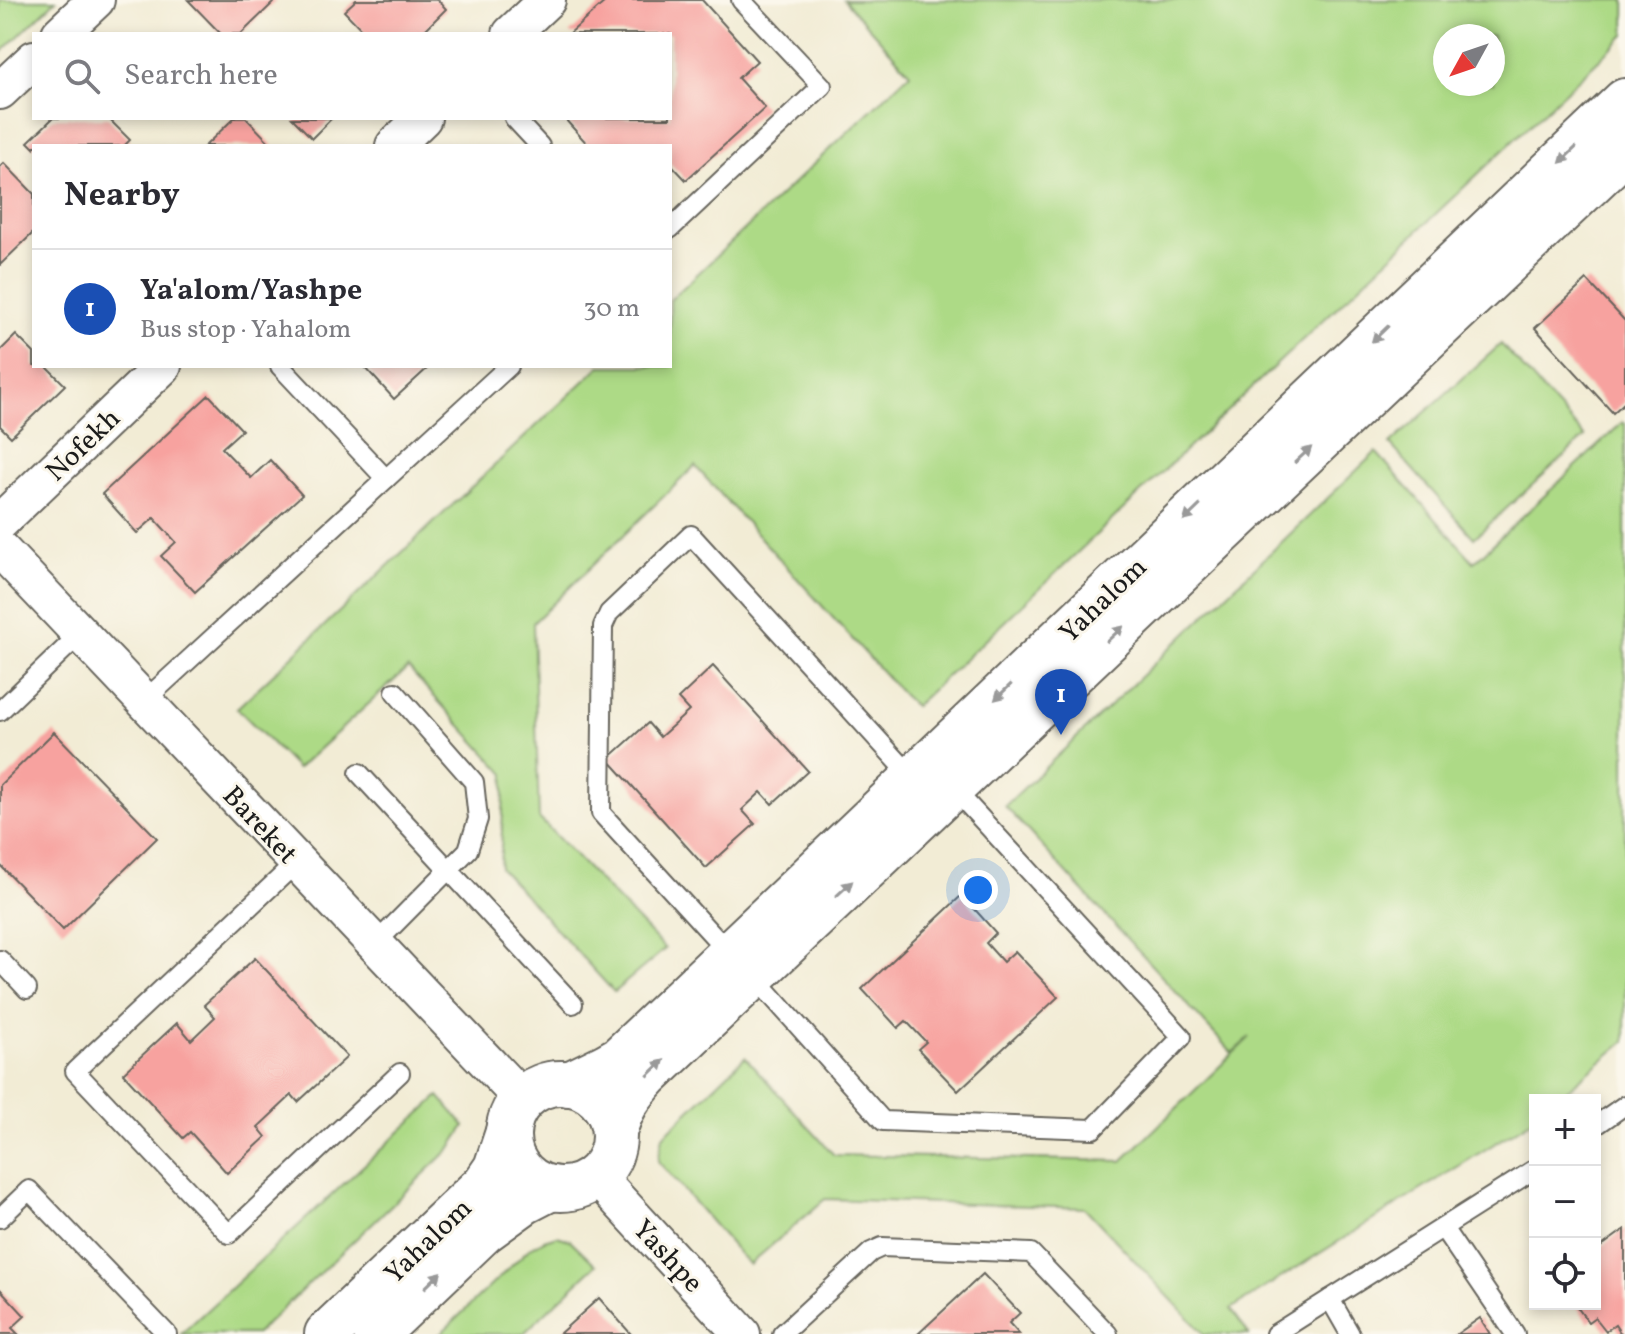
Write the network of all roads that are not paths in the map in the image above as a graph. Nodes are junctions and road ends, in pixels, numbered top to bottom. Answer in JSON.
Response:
{"nodes":[{"id":1,"x":96,"y":0,"type":"edge"},
{"id":2,"x":547,"y":0,"type":"edge"},
{"id":3,"x":741,"y":0,"type":"edge"},
{"id":4,"x":62,"y":32,"type":"edge"},
{"id":5,"x":513,"y":32,"type":"edge"},
{"id":6,"x":32,"y":61,"type":"edge"},
{"id":7,"x":0,"y":91,"type":"edge"},
{"id":8,"x":1625,"y":101,"type":"edge"},
{"id":9,"x":421,"y":120,"type":"edge"},
{"id":10,"x":516,"y":120,"type":"edge"},
{"id":11,"x":396,"y":144,"type":"edge"},
{"id":12,"x":538,"y":144,"type":"edge"},
{"id":13,"x":1625,"y":151,"type":"edge"},
{"id":14,"x":672,"y":227,"type":"edge"},
{"id":15,"x":161,"y":368,"type":"edge"},
{"id":16,"x":282,"y":368,"type":"edge"},
{"id":17,"x":507,"y":368,"type":"edge"},
{"id":18,"x":386,"y":479,"type":"junction"},
{"id":19,"x":0,"y":522,"type":"edge"},
{"id":20,"x":0,"y":549,"type":"edge"},
{"id":21,"x":80,"y":634,"type":"junction"},
{"id":22,"x":395,"y":692,"type":"dead end"},
{"id":23,"x":144,"y":701,"type":"junction"},
{"id":24,"x":0,"y":711,"type":"edge"},
{"id":25,"x":359,"y":773,"type":"dead end"},
{"id":26,"x":933,"y":783,"type":"junction"},
{"id":27,"x":297,"y":862,"type":"junction"},
{"id":28,"x":448,"y":870,"type":"junction"},
{"id":29,"x":375,"y":944,"type":"junction"},
{"id":30,"x":0,"y":960,"type":"edge"},
{"id":31,"x":741,"y":964,"type":"junction"},
{"id":32,"x":27,"y":989,"type":"dead end"},
{"id":33,"x":573,"y":1004,"type":"dead end"},
{"id":34,"x":400,"y":1073,"type":"dead end"},
{"id":35,"x":569,"y":1084,"type":"junction"},
{"id":36,"x":1625,"y":1105,"type":"edge"},
{"id":37,"x":515,"y":1116,"type":"junction"},
{"id":38,"x":1601,"y":1122,"type":"edge"},
{"id":39,"x":614,"y":1132,"type":"junction"},
{"id":40,"x":1529,"y":1173,"type":"edge"},
{"id":41,"x":596,"y":1176,"type":"junction"},
{"id":42,"x":551,"y":1188,"type":"junction"},
{"id":43,"x":0,"y":1218,"type":"edge"},
{"id":44,"x":1443,"y":1228,"type":"junction"},
{"id":45,"x":1330,"y":1299,"type":"junction"},
{"id":46,"x":167,"y":1334,"type":"edge"},
{"id":47,"x":327,"y":1334,"type":"edge"},
{"id":48,"x":376,"y":1334,"type":"edge"},
{"id":49,"x":742,"y":1334,"type":"edge"},
{"id":50,"x":782,"y":1334,"type":"edge"},
{"id":51,"x":1108,"y":1334,"type":"edge"},
{"id":52,"x":1275,"y":1334,"type":"edge"},
{"id":53,"x":1350,"y":1334,"type":"edge"},
{"id":54,"x":1515,"y":1334,"type":"edge"}],
"edges":[{"from":1,"to":4,"type":"street"},
{"from":2,"to":5,"type":"street"},
{"from":3,"to":14,"type":"lane"},
{"from":6,"to":7,"type":"street"},
{"from":8,"to":26,"type":"street","name":"Yahalom","one_way":true},
{"from":9,"to":11,"type":"street"},
{"from":10,"to":12,"type":"lane"},
{"from":26,"to":13,"type":"street","name":"Yahalom","one_way":true},
{"from":15,"to":19,"type":"street","name":"Nofekh"},
{"from":16,"to":18,"type":"lane"},
{"from":17,"to":18,"type":"lane"},
{"from":18,"to":23,"type":"lane"},
{"from":20,"to":21,"type":"street","name":"Bareket"},
{"from":21,"to":23,"type":"street","name":"Bareket"},
{"from":21,"to":24,"type":"lane"},
{"from":22,"to":28,"type":"lane"},
{"from":23,"to":27,"type":"street","name":"Bareket"},
{"from":25,"to":28,"type":"lane"},
{"from":26,"to":31,"type":"street","name":"Yahalom"},
{"from":26,"to":31,"type":"lane"},
{"from":26,"to":31,"type":"lane"},
{"from":27,"to":29,"type":"street","name":"Bareket"},
{"from":27,"to":34,"type":"lane"},
{"from":28,"to":29,"type":"lane"},
{"from":28,"to":33,"type":"lane"},
{"from":29,"to":37,"type":"street","name":"Bareket"},
{"from":30,"to":32,"type":"lane"},
{"from":31,"to":35,"type":"street","name":"Yahalom"},
{"from":39,"to":31,"type":"street","name":"Yahalom","one_way":true},
{"from":35,"to":37,"type":"street"},
{"from":35,"to":39,"type":"street"},
{"from":36,"to":38,"type":"lane"},
{"from":37,"to":42,"type":"street"},
{"from":37,"to":47,"type":"street","name":"Yahalom"},
{"from":39,"to":41,"type":"street"},
{"from":40,"to":44,"type":"lane"},
{"from":41,"to":42,"type":"street"},
{"from":41,"to":49,"type":"street","name":"Yashpe"},
{"from":48,"to":42,"type":"street","name":"Yahalom","one_way":true},
{"from":43,"to":46,"type":"lane"},
{"from":44,"to":45,"type":"lane"},
{"from":44,"to":54,"type":"lane"},
{"from":45,"to":52,"type":"lane"},
{"from":45,"to":53,"type":"lane"},
{"from":50,"to":51,"type":"lane"}]}
